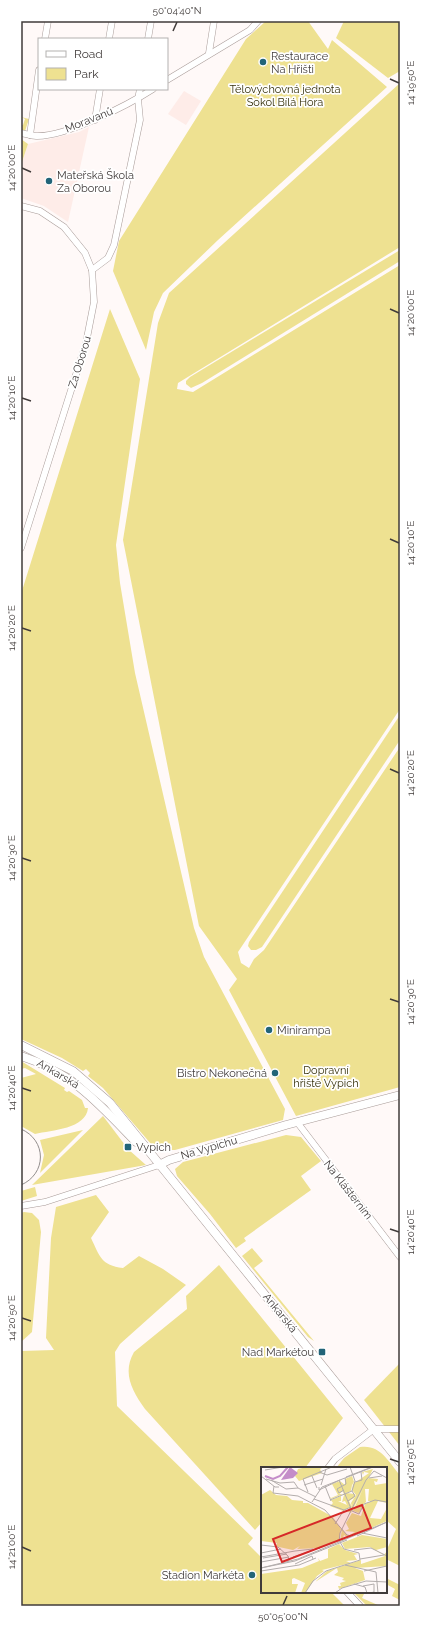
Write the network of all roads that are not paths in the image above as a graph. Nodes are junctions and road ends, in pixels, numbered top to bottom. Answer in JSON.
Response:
{"nodes":[{"id":1,"x":48,"y":21,"type":"edge"},
{"id":2,"x":112,"y":21,"type":"edge"},
{"id":3,"x":151,"y":21,"type":"edge"},
{"id":4,"x":214,"y":21,"type":"edge"},
{"id":5,"x":258,"y":21,"type":"edge"},
{"id":6,"x":45,"y":38,"type":"edge"},
{"id":7,"x":109,"y":38,"type":"edge"},
{"id":8,"x":148,"y":38,"type":"edge"},
{"id":9,"x":209,"y":53,"type":"junction"},
{"id":10,"x":38,"y":77,"type":"edge"},
{"id":11,"x":168,"y":79,"type":"edge"},
{"id":12,"x":100,"y":90,"type":"edge"},
{"id":13,"x":140,"y":90,"type":"edge"},
{"id":14,"x":152,"y":90,"type":"edge"},
{"id":15,"x":138,"y":99,"type":"junction"},
{"id":16,"x":95,"y":120,"type":"junction"},
{"id":17,"x":21,"y":133,"type":"edge"},
{"id":18,"x":30,"y":135,"type":"junction"},
{"id":19,"x":21,"y":206,"type":"edge"},
{"id":20,"x":92,"y":270,"type":"junction"},
{"id":21,"x":21,"y":548,"type":"edge"},
{"id":22,"x":21,"y":1045,"type":"edge"},
{"id":23,"x":21,"y":1056,"type":"edge"},
{"id":24,"x":400,"y":1095,"type":"edge"},
{"id":25,"x":297,"y":1122,"type":"junction"},
{"id":26,"x":159,"y":1165,"type":"junction"},
{"id":27,"x":21,"y":1206,"type":"edge"},
{"id":28,"x":400,"y":1257,"type":"edge"},
{"id":29,"x":374,"y":1429,"type":"junction"},
{"id":30,"x":400,"y":1429,"type":"edge"},
{"id":31,"x":400,"y":1462,"type":"edge"},
{"id":32,"x":329,"y":1467,"type":"edge"},
{"id":33,"x":348,"y":1593,"type":"edge"},
{"id":34,"x":360,"y":1606,"type":"edge"}],
"edges":[{"from":1,"to":6,"type":"street"},
{"from":2,"to":7,"type":"street"},
{"from":3,"to":8,"type":"street"},
{"from":4,"to":9,"type":"street"},
{"from":5,"to":9,"type":"street"},
{"from":9,"to":11,"type":"street"},
{"from":10,"to":18,"type":"street"},
{"from":12,"to":16,"type":"street"},
{"from":13,"to":15,"type":"street"},
{"from":14,"to":15,"type":"street","name":"Moravanů"},
{"from":15,"to":16,"type":"street","name":"Moravanů"},
{"from":15,"to":20,"type":"street"},
{"from":16,"to":18,"type":"street","name":"Moravanů"},
{"from":17,"to":18,"type":"street","name":"Moravanů"},
{"from":19,"to":20,"type":"street","name":"Za Oborou"},
{"from":20,"to":21,"type":"street","name":"Za Oborou"},
{"from":22,"to":26,"type":"street","name":"Ankarská"},
{"from":23,"to":26,"type":"street","name":"Ankarská"},
{"from":24,"to":25,"type":"street","name":"Na Vypichu"},
{"from":25,"to":26,"type":"street","name":"Na Vypichu"},
{"from":25,"to":28,"type":"street","name":"Na Klášterním"},
{"from":26,"to":27,"type":"street","name":"Na Vypichu"},
{"from":26,"to":29,"type":"street","name":"Ankarská"},
{"from":29,"to":30,"type":"street"},
{"from":29,"to":31,"type":"street","name":"Ankarská"},
{"from":29,"to":32,"type":"street"},
{"from":33,"to":34,"type":"street"}]}
